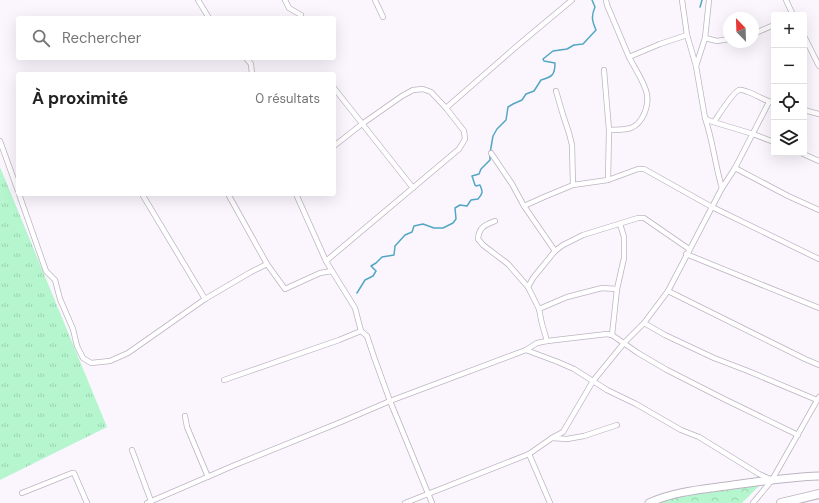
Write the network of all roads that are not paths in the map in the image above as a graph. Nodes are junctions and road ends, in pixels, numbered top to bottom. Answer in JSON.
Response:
{"nodes":[{"id":1,"x":198,"y":0,"type":"edge"},
{"id":2,"x":285,"y":0,"type":"edge"},
{"id":3,"x":375,"y":0,"type":"edge"},
{"id":4,"x":572,"y":0,"type":"edge"},
{"id":5,"x":606,"y":0,"type":"edge"},
{"id":6,"x":682,"y":0,"type":"edge"},
{"id":7,"x":709,"y":0,"type":"edge"},
{"id":8,"x":786,"y":0,"type":"edge"},
{"id":9,"x":792,"y":12,"type":"edge"},
{"id":10,"x":301,"y":15,"type":"dead end"},
{"id":11,"x":208,"y":16,"type":"edge"},
{"id":12,"x":383,"y":16,"type":"dead end"},
{"id":13,"x":771,"y":26,"type":"edge"},
{"id":14,"x":759,"y":31,"type":"edge"},
{"id":15,"x":688,"y":35,"type":"junction"},
{"id":16,"x":705,"y":38,"type":"junction"},
{"id":17,"x":723,"y":40,"type":"edge"},
{"id":18,"x":807,"y":42,"type":"edge"},
{"id":19,"x":629,"y":57,"type":"junction"},
{"id":20,"x":248,"y":60,"type":"edge"},
{"id":21,"x":696,"y":66,"type":"junction"},
{"id":22,"x":819,"y":66,"type":"edge"},
{"id":23,"x":604,"y":70,"type":"dead end"},
{"id":24,"x":252,"y":72,"type":"edge"},
{"id":25,"x":336,"y":91,"type":"edge"},
{"id":26,"x":556,"y":91,"type":"dead end"},
{"id":27,"x":771,"y":102,"type":"edge"},
{"id":28,"x":446,"y":108,"type":"junction"},
{"id":29,"x":807,"y":111,"type":"edge"},
{"id":30,"x":819,"y":114,"type":"edge"},
{"id":31,"x":705,"y":118,"type":"junction"},
{"id":32,"x":714,"y":122,"type":"junction"},
{"id":33,"x":362,"y":124,"type":"junction"},
{"id":34,"x":609,"y":130,"type":"junction"},
{"id":35,"x":753,"y":134,"type":"junction"},
{"id":36,"x":771,"y":141,"type":"edge"},
{"id":37,"x":0,"y":142,"type":"edge"},
{"id":38,"x":336,"y":144,"type":"edge"},
{"id":39,"x":492,"y":153,"type":"dead end"},
{"id":40,"x":807,"y":156,"type":"edge"},
{"id":41,"x":819,"y":161,"type":"edge"},
{"id":42,"x":736,"y":168,"type":"junction"},
{"id":43,"x":608,"y":180,"type":"junction"},
{"id":44,"x":573,"y":185,"type":"junction"},
{"id":45,"x":16,"y":187,"type":"edge"},
{"id":46,"x":414,"y":188,"type":"junction"},
{"id":47,"x":722,"y":188,"type":"junction"},
{"id":48,"x":19,"y":196,"type":"edge"},
{"id":49,"x":143,"y":196,"type":"edge"},
{"id":50,"x":229,"y":196,"type":"edge"},
{"id":51,"x":297,"y":196,"type":"edge"},
{"id":52,"x":524,"y":206,"type":"junction"},
{"id":53,"x":712,"y":207,"type":"junction"},
{"id":54,"x":819,"y":210,"type":"edge"},
{"id":55,"x":495,"y":221,"type":"dead end"},
{"id":56,"x":620,"y":224,"type":"junction"},
{"id":57,"x":689,"y":249,"type":"junction"},
{"id":58,"x":555,"y":251,"type":"junction"},
{"id":59,"x":686,"y":254,"type":"junction"},
{"id":60,"x":819,"y":259,"type":"edge"},
{"id":61,"x":326,"y":261,"type":"junction"},
{"id":62,"x":267,"y":264,"type":"junction"},
{"id":63,"x":332,"y":271,"type":"junction"},
{"id":64,"x":528,"y":287,"type":"junction"},
{"id":65,"x":617,"y":289,"type":"junction"},
{"id":66,"x":668,"y":291,"type":"junction"},
{"id":67,"x":205,"y":300,"type":"junction"},
{"id":68,"x":819,"y":308,"type":"edge"},
{"id":69,"x":539,"y":310,"type":"junction"},
{"id":70,"x":644,"y":323,"type":"junction"},
{"id":71,"x":361,"y":331,"type":"junction"},
{"id":72,"x":612,"y":335,"type":"junction"},
{"id":73,"x":547,"y":341,"type":"junction"},
{"id":74,"x":624,"y":343,"type":"junction"},
{"id":75,"x":526,"y":350,"type":"junction"},
{"id":76,"x":819,"y":365,"type":"edge"},
{"id":77,"x":224,"y":380,"type":"dead end"},
{"id":78,"x":593,"y":381,"type":"junction"},
{"id":79,"x":818,"y":398,"type":"edge"},
{"id":80,"x":390,"y":401,"type":"junction"},
{"id":81,"x":185,"y":416,"type":"dead end"},
{"id":82,"x":617,"y":425,"type":"dead end"},
{"id":83,"x":798,"y":435,"type":"junction"},
{"id":84,"x":552,"y":438,"type":"junction"},
{"id":85,"x":132,"y":450,"type":"dead end"},
{"id":86,"x":529,"y":454,"type":"junction"},
{"id":87,"x":208,"y":476,"type":"junction"},
{"id":88,"x":819,"y":476,"type":"edge"},
{"id":89,"x":772,"y":480,"type":"junction"},
{"id":90,"x":22,"y":493,"type":"dead end"},
{"id":91,"x":429,"y":494,"type":"junction"},
{"id":92,"x":819,"y":494,"type":"edge"},
{"id":93,"x":149,"y":502,"type":"edge"},
{"id":94,"x":87,"y":503,"type":"edge"},
{"id":95,"x":405,"y":503,"type":"edge"},
{"id":96,"x":432,"y":503,"type":"edge"},
{"id":97,"x":550,"y":503,"type":"edge"},
{"id":98,"x":649,"y":503,"type":"edge"},
{"id":99,"x":753,"y":503,"type":"edge"},
{"id":100,"x":781,"y":503,"type":"edge"}],
"edges":[{"from":1,"to":11,"type":"street"},
{"from":2,"to":10,"type":"street"},
{"from":3,"to":12,"type":"street"},
{"from":4,"to":28,"type":"street"},
{"from":5,"to":19,"type":"street"},
{"from":6,"to":15,"type":"street"},
{"from":7,"to":16,"type":"street"},
{"from":8,"to":9,"type":"street"},
{"from":13,"to":14,"type":"street"},
{"from":15,"to":19,"type":"street"},
{"from":15,"to":21,"type":"street"},
{"from":16,"to":17,"type":"street"},
{"from":16,"to":21,"type":"street"},
{"from":18,"to":22,"type":"street"},
{"from":19,"to":34,"type":"street"},
{"from":20,"to":24,"type":"street"},
{"from":21,"to":31,"type":"street"},
{"from":23,"to":34,"type":"street"},
{"from":25,"to":33,"type":"street"},
{"from":26,"to":44,"type":"street"},
{"from":27,"to":32,"type":"street"},
{"from":27,"to":35,"type":"street"},
{"from":28,"to":33,"type":"street"},
{"from":28,"to":46,"type":"street"},
{"from":29,"to":30,"type":"street"},
{"from":31,"to":32,"type":"street"},
{"from":31,"to":47,"type":"street"},
{"from":32,"to":35,"type":"street"},
{"from":33,"to":38,"type":"street"},
{"from":33,"to":46,"type":"street"},
{"from":34,"to":43,"type":"street"},
{"from":35,"to":36,"type":"street"},
{"from":35,"to":42,"type":"street"},
{"from":37,"to":45,"type":"street"},
{"from":39,"to":52,"type":"street"},
{"from":40,"to":41,"type":"street"},
{"from":42,"to":47,"type":"street"},
{"from":42,"to":54,"type":"street"},
{"from":43,"to":44,"type":"street"},
{"from":43,"to":53,"type":"street"},
{"from":44,"to":52,"type":"street"},
{"from":46,"to":61,"type":"street"},
{"from":47,"to":53,"type":"street"},
{"from":48,"to":67,"type":"street"},
{"from":49,"to":67,"type":"street"},
{"from":50,"to":62,"type":"street"},
{"from":51,"to":61,"type":"street"},
{"from":52,"to":58,"type":"street"},
{"from":53,"to":57,"type":"street"},
{"from":53,"to":60,"type":"street"},
{"from":55,"to":64,"type":"street"},
{"from":56,"to":57,"type":"street"},
{"from":56,"to":58,"type":"street"},
{"from":56,"to":65,"type":"street"},
{"from":57,"to":59,"type":"street"},
{"from":58,"to":64,"type":"street"},
{"from":59,"to":66,"type":"street"},
{"from":59,"to":68,"type":"street"},
{"from":61,"to":63,"type":"street"},
{"from":62,"to":63,"type":"street"},
{"from":62,"to":67,"type":"street"},
{"from":63,"to":71,"type":"street"},
{"from":64,"to":69,"type":"street"},
{"from":65,"to":69,"type":"street"},
{"from":65,"to":72,"type":"street"},
{"from":66,"to":70,"type":"street"},
{"from":66,"to":76,"type":"street"},
{"from":69,"to":73,"type":"street"},
{"from":70,"to":74,"type":"street"},
{"from":70,"to":79,"type":"street"},
{"from":71,"to":77,"type":"street"},
{"from":71,"to":80,"type":"street"},
{"from":72,"to":73,"type":"street"},
{"from":72,"to":74,"type":"street"},
{"from":73,"to":75,"type":"street"},
{"from":74,"to":78,"type":"street"},
{"from":74,"to":83,"type":"street"},
{"from":75,"to":78,"type":"street"},
{"from":75,"to":80,"type":"street"},
{"from":78,"to":84,"type":"street"},
{"from":78,"to":89,"type":"street"},
{"from":79,"to":83,"type":"street"},
{"from":80,"to":87,"type":"street"},
{"from":80,"to":91,"type":"street"},
{"from":81,"to":87,"type":"street"},
{"from":82,"to":84,"type":"street"},
{"from":83,"to":89,"type":"street"},
{"from":84,"to":86,"type":"street"},
{"from":85,"to":93,"type":"street"},
{"from":86,"to":91,"type":"street"},
{"from":86,"to":97,"type":"street"},
{"from":87,"to":93,"type":"street"},
{"from":88,"to":89,"type":"street"},
{"from":89,"to":98,"type":"street"},
{"from":89,"to":99,"type":"street"},
{"from":90,"to":94,"type":"street"},
{"from":91,"to":95,"type":"street"},
{"from":91,"to":96,"type":"street"},
{"from":92,"to":100,"type":"highway"}]}
